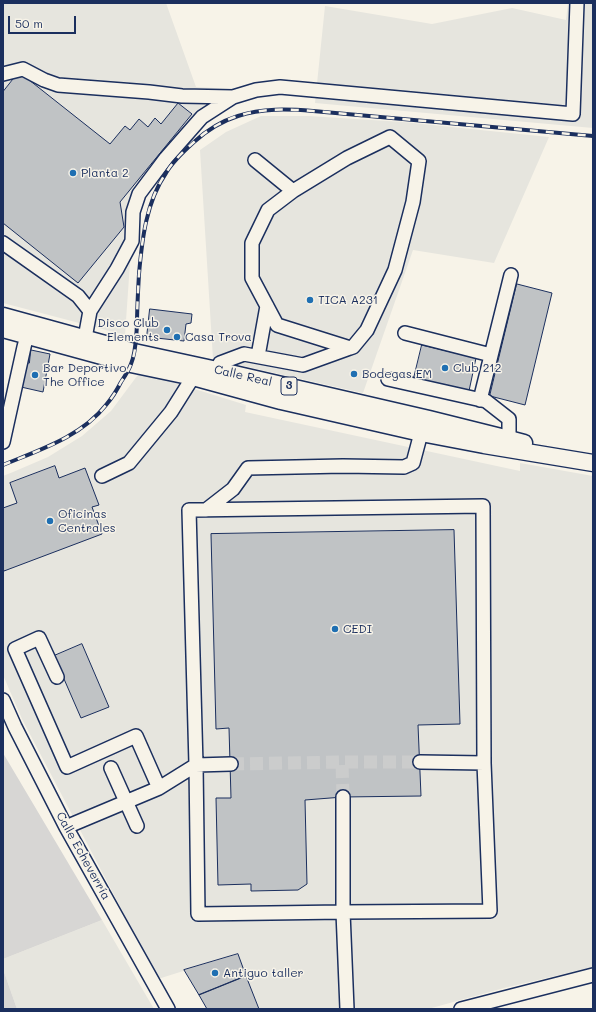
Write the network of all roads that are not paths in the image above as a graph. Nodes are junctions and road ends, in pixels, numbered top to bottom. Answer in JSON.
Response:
{"nodes":[{"id":1,"x":577,"y":3,"type":"edge"},
{"id":2,"x":3,"y":74,"type":"edge"},
{"id":3,"x":232,"y":97,"type":"junction"},
{"id":4,"x":255,"y":160,"type":"dead end"},
{"id":5,"x":293,"y":191,"type":"junction"},
{"id":6,"x":3,"y":243,"type":"edge"},
{"id":7,"x":511,"y":275,"type":"dead end"},
{"id":8,"x":267,"y":306,"type":"junction"},
{"id":9,"x":90,"y":311,"type":"junction"},
{"id":10,"x":3,"y":317,"type":"edge"},
{"id":11,"x":3,"y":329,"type":"edge"},
{"id":12,"x":28,"y":329,"type":"junction"},
{"id":13,"x":405,"y":332,"type":"dead end"},
{"id":14,"x":85,"y":338,"type":"junction"},
{"id":15,"x":350,"y":348,"type":"junction"},
{"id":16,"x":491,"y":355,"type":"junction"},
{"id":17,"x":258,"y":356,"type":"junction"},
{"id":18,"x":217,"y":370,"type":"junction"},
{"id":19,"x":194,"y":377,"type":"junction"},
{"id":20,"x":388,"y":379,"type":"dead end"},
{"id":21,"x":480,"y":400,"type":"junction"},
{"id":22,"x":391,"y":410,"type":"junction"},
{"id":23,"x":464,"y":428,"type":"junction"},
{"id":24,"x":421,"y":434,"type":"junction"},
{"id":25,"x":509,"y":439,"type":"junction"},
{"id":26,"x":3,"y":442,"type":"edge"},
{"id":27,"x":575,"y":459,"type":"junction"},
{"id":28,"x":593,"y":463,"type":"edge"},
{"id":29,"x":102,"y":476,"type":"dead end"},
{"id":30,"x":206,"y":510,"type":"junction"},
{"id":31,"x":57,"y":677,"type":"dead end"},
{"id":32,"x":3,"y":700,"type":"edge"},
{"id":33,"x":420,"y":762,"type":"tunnel mouth"},
{"id":34,"x":484,"y":763,"type":"junction"},
{"id":35,"x":196,"y":764,"type":"junction"},
{"id":36,"x":231,"y":764,"type":"tunnel mouth"},
{"id":37,"x":111,"y":768,"type":"dead end"},
{"id":38,"x":159,"y":788,"type":"junction"},
{"id":39,"x":343,"y":797,"type":"tunnel mouth"},
{"id":40,"x":126,"y":802,"type":"junction"},
{"id":41,"x":137,"y":826,"type":"dead end"},
{"id":42,"x":66,"y":827,"type":"junction"},
{"id":43,"x":343,"y":912,"type":"junction"},
{"id":44,"x":593,"y":975,"type":"edge"},
{"id":45,"x":168,"y":1009,"type":"edge"},
{"id":46,"x":347,"y":1009,"type":"edge"},
{"id":47,"x":461,"y":1009,"type":"edge"}],
"edges":[{"from":1,"to":3,"type":"street"},
{"from":2,"to":3,"type":"street"},
{"from":3,"to":9,"type":"street"},
{"from":4,"to":5,"type":"street"},
{"from":5,"to":8,"type":"street"},
{"from":5,"to":15,"type":"street"},
{"from":6,"to":9,"type":"street"},
{"from":7,"to":16,"type":"street"},
{"from":8,"to":15,"type":"street"},
{"from":8,"to":17,"type":"street"},
{"from":9,"to":14,"type":"street"},
{"from":10,"to":12,"type":"main road","name":"Calle Real","number":"3"},
{"from":11,"to":12,"type":"main road","name":"Calle Real","number":"3"},
{"from":12,"to":14,"type":"main road","name":"Calle Real","number":"3"},
{"from":12,"to":19,"type":"main road","name":"Calle Real","number":"3"},
{"from":12,"to":26,"type":"street"},
{"from":13,"to":16,"type":"street"},
{"from":14,"to":18,"type":"main road","name":"Calle Real","number":"3"},
{"from":15,"to":17,"type":"street"},
{"from":16,"to":21,"type":"street"},
{"from":17,"to":18,"type":"street"},
{"from":18,"to":22,"type":"main road","name":"Calle Real","number":"3"},
{"from":19,"to":24,"type":"main road","name":"Calle Real","number":"3"},
{"from":19,"to":29,"type":"street"},
{"from":20,"to":21,"type":"street"},
{"from":21,"to":25,"type":"street"},
{"from":22,"to":23,"type":"main road","name":"Calle Real","number":"3"},
{"from":22,"to":24,"type":"main road"},
{"from":23,"to":24,"type":"main road"},
{"from":23,"to":25,"type":"main road","name":"Calle Real","number":"3"},
{"from":24,"to":27,"type":"main road","name":"Calle Real","number":"3"},
{"from":24,"to":30,"type":"street"},
{"from":25,"to":27,"type":"main road","name":"Calle Real","number":"3"},
{"from":27,"to":28,"type":"main road","name":"Calle Real","number":"3"},
{"from":30,"to":34,"type":"street"},
{"from":30,"to":35,"type":"street"},
{"from":31,"to":38,"type":"street"},
{"from":32,"to":42,"type":"street","name":"Calle Echeverría"},
{"from":33,"to":34,"type":"street"},
{"from":34,"to":43,"type":"street"},
{"from":35,"to":36,"type":"street"},
{"from":35,"to":38,"type":"street"},
{"from":35,"to":43,"type":"street"},
{"from":37,"to":40,"type":"street"},
{"from":38,"to":40,"type":"street"},
{"from":39,"to":43,"type":"street"},
{"from":40,"to":41,"type":"street"},
{"from":40,"to":42,"type":"street"},
{"from":42,"to":45,"type":"street","name":"Calle Echeverría"},
{"from":43,"to":46,"type":"street"},
{"from":44,"to":47,"type":"street"}]}
